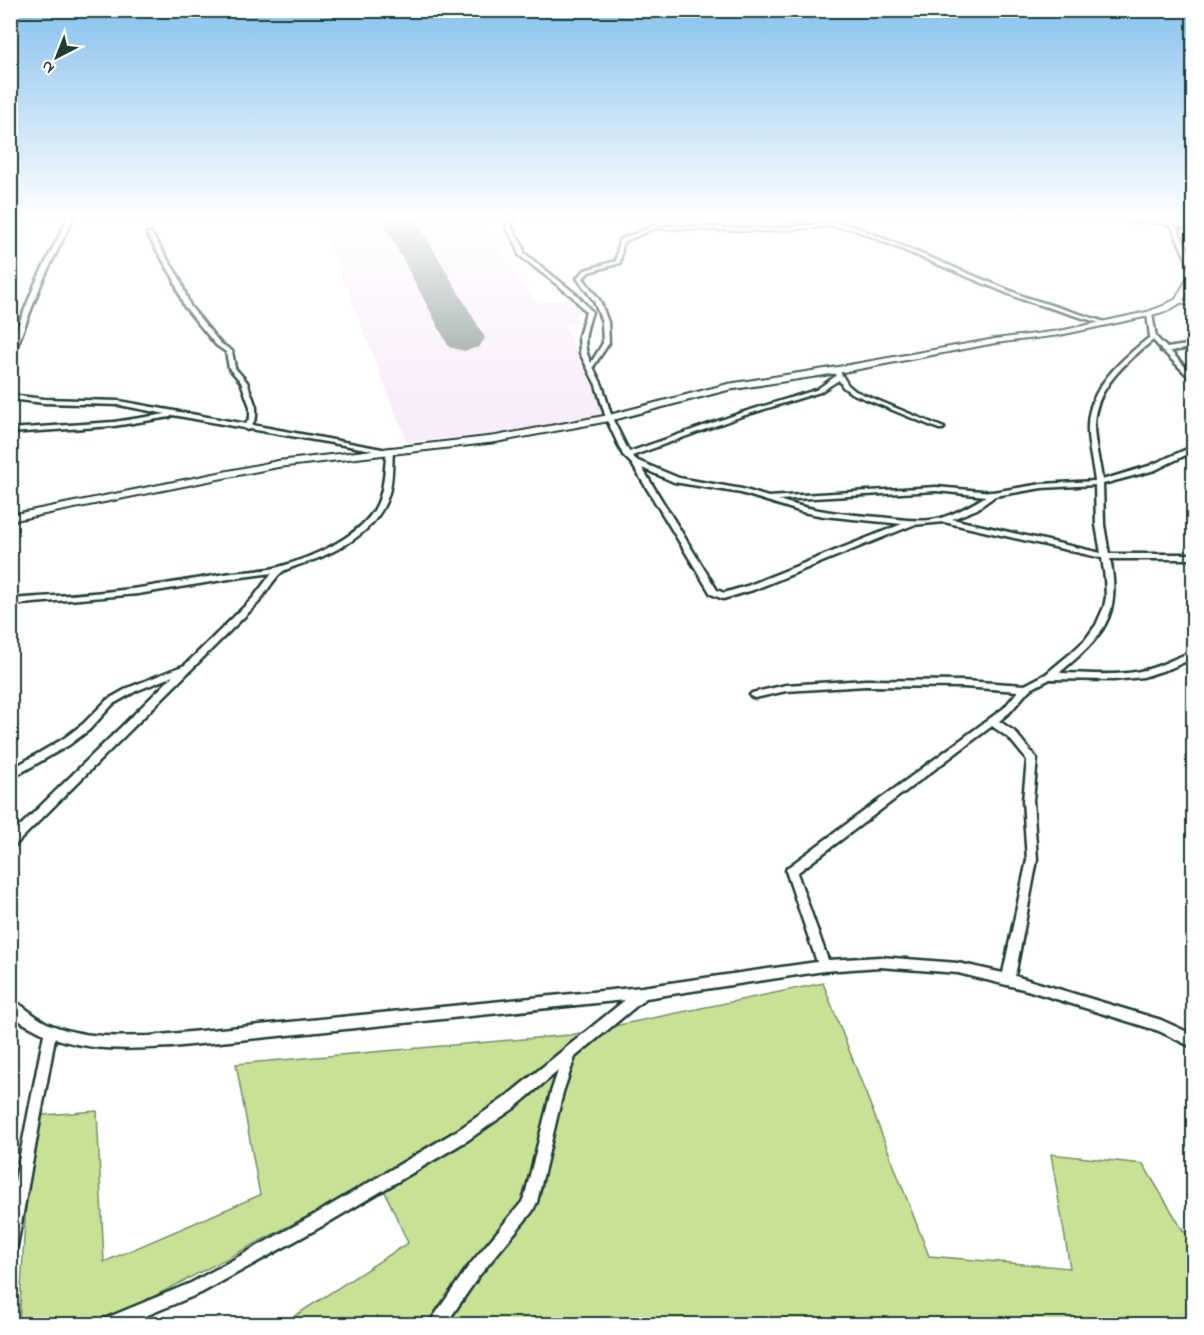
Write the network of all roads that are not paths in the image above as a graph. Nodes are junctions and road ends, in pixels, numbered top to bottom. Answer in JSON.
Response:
{"nodes":[{"id":1,"x":41,"y":278,"type":"edge"},
{"id":2,"x":176,"y":278,"type":"edge"},
{"id":3,"x":552,"y":278,"type":"edge"},
{"id":4,"x":580,"y":278,"type":"edge"},
{"id":5,"x":978,"y":278,"type":"edge"},
{"id":6,"x":1193,"y":278,"type":"edge"},
{"id":7,"x":1179,"y":300,"type":"junction"},
{"id":8,"x":1194,"y":306,"type":"edge"},
{"id":9,"x":1149,"y":314,"type":"junction"},
{"id":10,"x":1105,"y":323,"type":"junction"},
{"id":11,"x":1153,"y":338,"type":"junction"},
{"id":12,"x":1194,"y":346,"type":"edge"},
{"id":13,"x":1163,"y":350,"type":"junction"},
{"id":14,"x":10,"y":356,"type":"edge"},
{"id":15,"x":591,"y":366,"type":"junction"},
{"id":16,"x":839,"y":374,"type":"junction"},
{"id":17,"x":1194,"y":380,"type":"edge"},
{"id":18,"x":10,"y":397,"type":"edge"},
{"id":19,"x":176,"y":414,"type":"junction"},
{"id":20,"x":609,"y":418,"type":"junction"},
{"id":21,"x":248,"y":428,"type":"junction"},
{"id":22,"x":941,"y":428,"type":"dead end"},
{"id":23,"x":10,"y":431,"type":"edge"},
{"id":24,"x":1194,"y":448,"type":"edge"},
{"id":25,"x":386,"y":450,"type":"junction"},
{"id":26,"x":627,"y":455,"type":"junction"},
{"id":27,"x":635,"y":464,"type":"junction"},
{"id":28,"x":1099,"y":483,"type":"junction"},
{"id":29,"x":993,"y":494,"type":"junction"},
{"id":30,"x":762,"y":498,"type":"junction"},
{"id":31,"x":10,"y":518,"type":"edge"},
{"id":32,"x":944,"y":520,"type":"junction"},
{"id":33,"x":912,"y":523,"type":"junction"},
{"id":34,"x":1105,"y":556,"type":"junction"},
{"id":35,"x":1194,"y":557,"type":"edge"},
{"id":36,"x":279,"y":570,"type":"junction"},
{"id":37,"x":10,"y":602,"type":"edge"},
{"id":38,"x":1194,"y":654,"type":"edge"},
{"id":39,"x":190,"y":666,"type":"junction"},
{"id":40,"x":1049,"y":676,"type":"junction"},
{"id":41,"x":1026,"y":688,"type":"junction"},
{"id":42,"x":755,"y":695,"type":"dead end"},
{"id":43,"x":992,"y":721,"type":"junction"},
{"id":44,"x":10,"y":776,"type":"edge"},
{"id":45,"x":10,"y":843,"type":"edge"},
{"id":46,"x":824,"y":966,"type":"junction"},
{"id":47,"x":1008,"y":980,"type":"junction"},
{"id":48,"x":642,"y":993,"type":"junction"},
{"id":49,"x":10,"y":1005,"type":"edge"},
{"id":50,"x":50,"y":1033,"type":"junction"},
{"id":51,"x":1194,"y":1042,"type":"edge"},
{"id":52,"x":570,"y":1054,"type":"junction"},
{"id":53,"x":10,"y":1246,"type":"edge"},
{"id":54,"x":109,"y":1324,"type":"edge"},
{"id":55,"x":437,"y":1324,"type":"edge"}],
"edges":[{"from":1,"to":14,"type":"street"},
{"from":2,"to":21,"type":"street"},
{"from":3,"to":15,"type":"street"},
{"from":4,"to":15,"type":"street"},
{"from":5,"to":10,"type":"street"},
{"from":6,"to":7,"type":"street"},
{"from":7,"to":8,"type":"street"},
{"from":7,"to":9,"type":"street"},
{"from":9,"to":10,"type":"street"},
{"from":9,"to":11,"type":"street"},
{"from":10,"to":16,"type":"street"},
{"from":11,"to":13,"type":"street"},
{"from":11,"to":28,"type":"street"},
{"from":12,"to":13,"type":"street"},
{"from":13,"to":17,"type":"street"},
{"from":15,"to":20,"type":"street"},
{"from":16,"to":20,"type":"street"},
{"from":16,"to":22,"type":"street"},
{"from":16,"to":26,"type":"street"},
{"from":18,"to":19,"type":"street"},
{"from":19,"to":21,"type":"street"},
{"from":19,"to":23,"type":"street"},
{"from":20,"to":25,"type":"street"},
{"from":20,"to":26,"type":"street"},
{"from":21,"to":25,"type":"street"},
{"from":24,"to":28,"type":"street"},
{"from":25,"to":31,"type":"street"},
{"from":25,"to":36,"type":"street"},
{"from":26,"to":27,"type":"street"},
{"from":27,"to":30,"type":"street"},
{"from":27,"to":33,"type":"street"},
{"from":28,"to":29,"type":"street"},
{"from":28,"to":34,"type":"street"},
{"from":29,"to":30,"type":"street"},
{"from":29,"to":32,"type":"street"},
{"from":30,"to":33,"type":"street"},
{"from":32,"to":33,"type":"street"},
{"from":32,"to":34,"type":"street"},
{"from":34,"to":35,"type":"street"},
{"from":34,"to":40,"type":"street"},
{"from":36,"to":37,"type":"street"},
{"from":36,"to":39,"type":"street"},
{"from":38,"to":40,"type":"street"},
{"from":39,"to":44,"type":"street"},
{"from":39,"to":45,"type":"street"},
{"from":40,"to":41,"type":"street"},
{"from":41,"to":42,"type":"street"},
{"from":41,"to":43,"type":"street"},
{"from":43,"to":46,"type":"street"},
{"from":43,"to":47,"type":"street"},
{"from":46,"to":47,"type":"street"},
{"from":46,"to":48,"type":"street"},
{"from":47,"to":51,"type":"street"},
{"from":48,"to":50,"type":"street"},
{"from":48,"to":52,"type":"street"},
{"from":49,"to":50,"type":"street"},
{"from":50,"to":53,"type":"street"},
{"from":52,"to":54,"type":"street"},
{"from":52,"to":55,"type":"street"}]}
